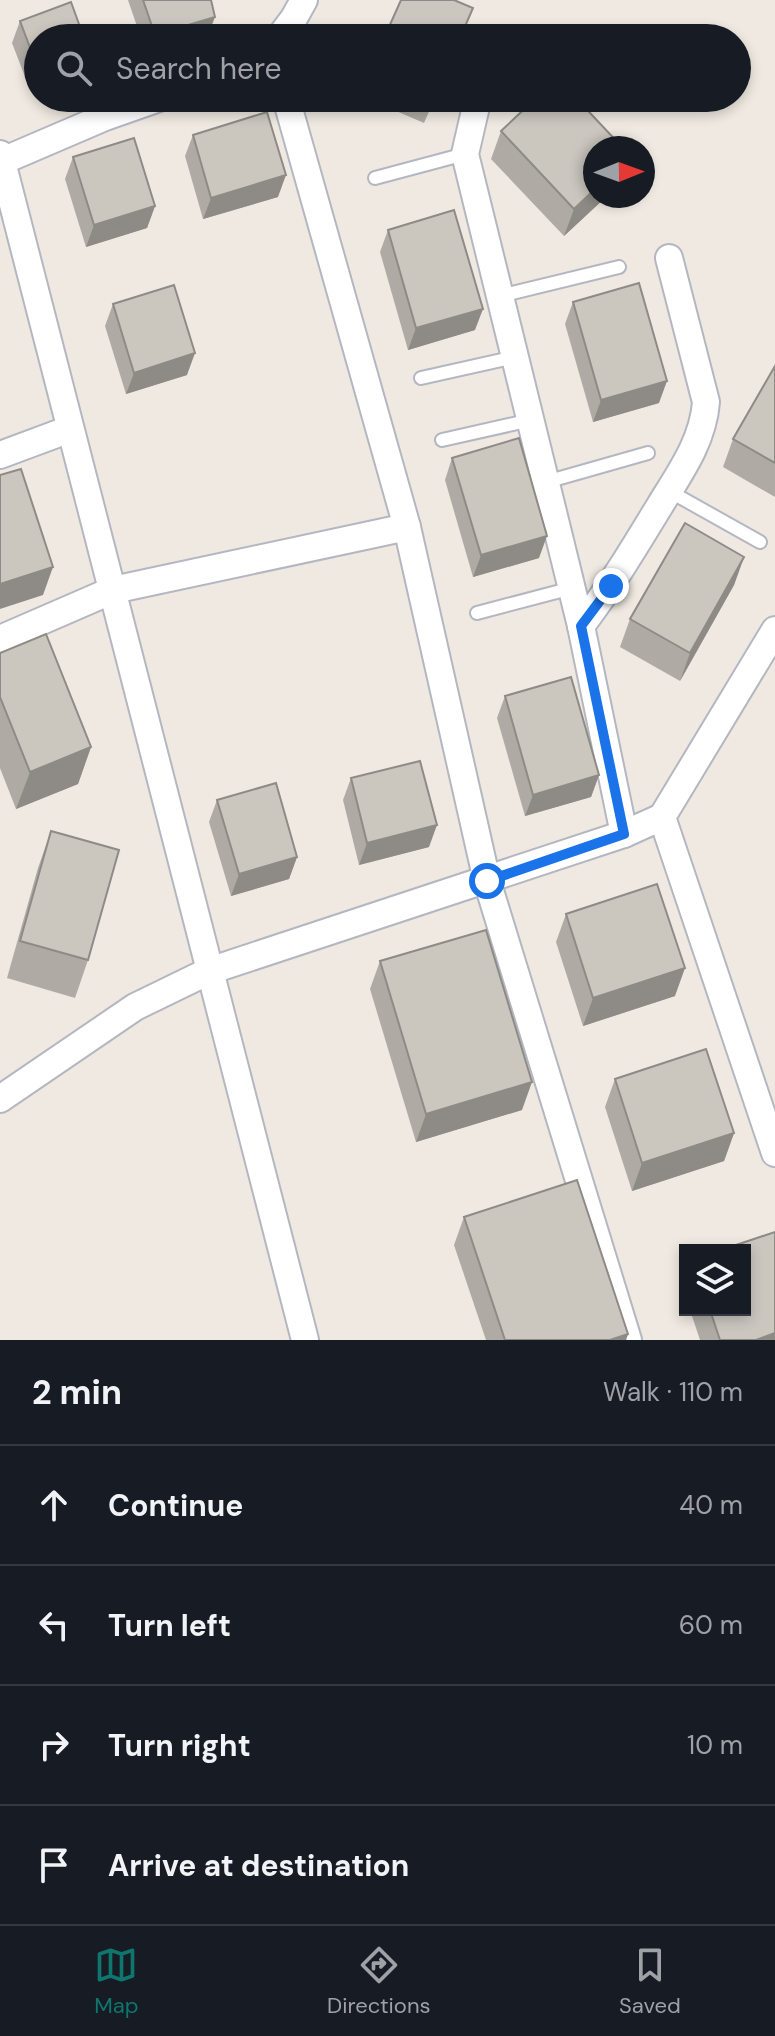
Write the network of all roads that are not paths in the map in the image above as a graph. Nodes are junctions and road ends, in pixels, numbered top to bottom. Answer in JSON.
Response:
{"nodes":[{"id":1,"x":304,"y":0,"type":"edge"},
{"id":2,"x":290,"y":24,"type":"edge"},
{"id":3,"x":119,"y":112,"type":"edge"},
{"id":4,"x":290,"y":112,"type":"edge"},
{"id":5,"x":475,"y":112,"type":"edge"},
{"id":6,"x":465,"y":154,"type":"junction"},
{"id":7,"x":1,"y":160,"type":"edge"},
{"id":8,"x":375,"y":178,"type":"dead end"},
{"id":9,"x":669,"y":258,"type":"dead end"},
{"id":10,"x":619,"y":267,"type":"dead end"},
{"id":11,"x":500,"y":296,"type":"junction"},
{"id":12,"x":515,"y":357,"type":"junction"},
{"id":13,"x":421,"y":378,"type":"dead end"},
{"id":14,"x":531,"y":420,"type":"junction"},
{"id":15,"x":70,"y":429,"type":"junction"},
{"id":16,"x":442,"y":440,"type":"dead end"},
{"id":17,"x":648,"y":453,"type":"dead end"},
{"id":18,"x":0,"y":455,"type":"edge"},
{"id":19,"x":546,"y":482,"type":"junction"},
{"id":20,"x":669,"y":491,"type":"junction"},
{"id":21,"x":407,"y":527,"type":"junction"},
{"id":22,"x":760,"y":542,"type":"dead end"},
{"id":23,"x":572,"y":588,"type":"junction"},
{"id":24,"x":113,"y":590,"type":"junction"},
{"id":25,"x":477,"y":613,"type":"dead end"},
{"id":26,"x":581,"y":626,"type":"junction"},
{"id":27,"x":775,"y":630,"type":"edge"},
{"id":28,"x":0,"y":639,"type":"edge"},
{"id":29,"x":662,"y":817,"type":"junction"},
{"id":30,"x":624,"y":834,"type":"junction"},
{"id":31,"x":487,"y":881,"type":"junction"},
{"id":32,"x":209,"y":971,"type":"junction"},
{"id":33,"x":0,"y":1099,"type":"edge"},
{"id":34,"x":775,"y":1153,"type":"edge"},
{"id":35,"x":305,"y":1340,"type":"edge"},
{"id":36,"x":628,"y":1340,"type":"edge"}],
"edges":[{"from":1,"to":2,"type":"street"},
{"from":3,"to":7,"type":"street"},
{"from":4,"to":21,"type":"street"},
{"from":5,"to":6,"type":"street"},
{"from":6,"to":8,"type":"lane"},
{"from":6,"to":11,"type":"street"},
{"from":7,"to":15,"type":"street"},
{"from":9,"to":20,"type":"street"},
{"from":10,"to":11,"type":"lane"},
{"from":11,"to":12,"type":"street"},
{"from":12,"to":13,"type":"lane"},
{"from":12,"to":14,"type":"street"},
{"from":14,"to":16,"type":"lane"},
{"from":14,"to":19,"type":"street"},
{"from":15,"to":18,"type":"street"},
{"from":15,"to":24,"type":"street"},
{"from":17,"to":19,"type":"lane"},
{"from":19,"to":23,"type":"street"},
{"from":20,"to":22,"type":"lane"},
{"from":20,"to":26,"type":"street"},
{"from":21,"to":24,"type":"street"},
{"from":21,"to":31,"type":"street"},
{"from":23,"to":25,"type":"lane"},
{"from":23,"to":26,"type":"street"},
{"from":24,"to":28,"type":"street"},
{"from":24,"to":32,"type":"street"},
{"from":26,"to":30,"type":"street"},
{"from":27,"to":29,"type":"street"},
{"from":29,"to":30,"type":"street"},
{"from":29,"to":34,"type":"street"},
{"from":30,"to":31,"type":"street"},
{"from":31,"to":32,"type":"street"},
{"from":31,"to":36,"type":"street"},
{"from":32,"to":33,"type":"street"},
{"from":32,"to":35,"type":"street"}]}
